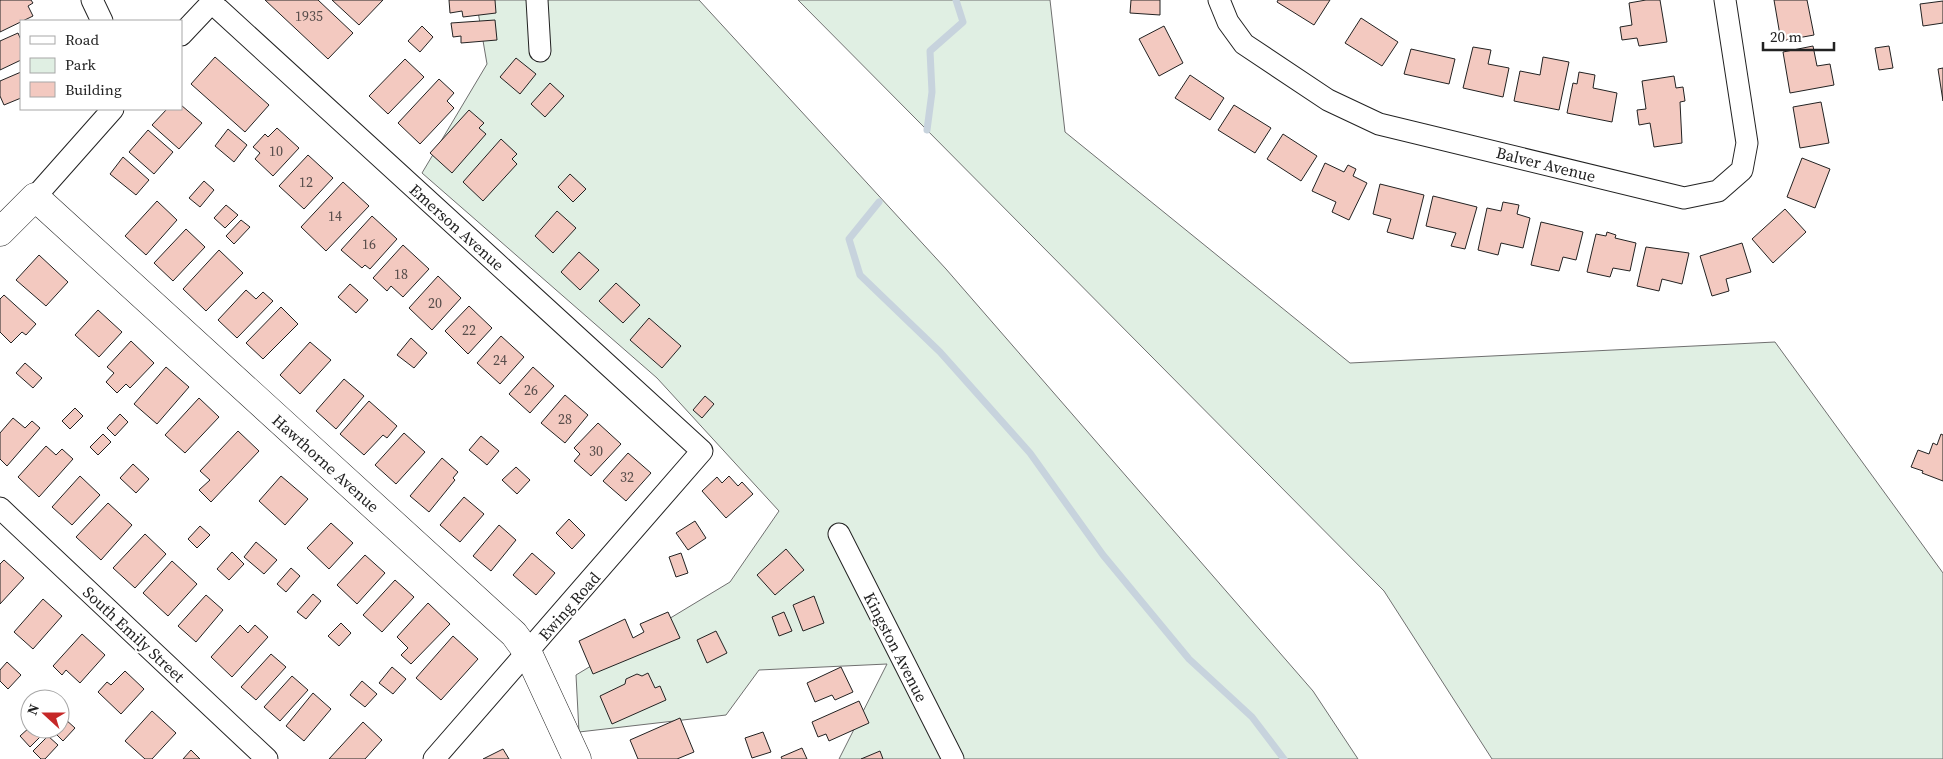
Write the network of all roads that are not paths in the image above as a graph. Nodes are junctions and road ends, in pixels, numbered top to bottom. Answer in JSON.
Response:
{"nodes":[{"id":1,"x":92,"y":0,"type":"edge"},
{"id":2,"x":537,"y":0,"type":"edge"},
{"id":3,"x":1219,"y":0,"type":"edge"},
{"id":4,"x":1725,"y":0,"type":"edge"},
{"id":5,"x":213,"y":1,"type":"edge"},
{"id":6,"x":102,"y":20,"type":"edge"},
{"id":7,"x":182,"y":34,"type":"edge"},
{"id":8,"x":540,"y":51,"type":"dead end"},
{"id":9,"x":112,"y":110,"type":"edge"},
{"id":10,"x":35,"y":197,"type":"junction"},
{"id":11,"x":0,"y":232,"type":"edge"},
{"id":12,"x":702,"y":451,"type":"joint"},
{"id":13,"x":0,"y":508,"type":"edge"},
{"id":14,"x":839,"y":534,"type":"dead end"},
{"id":15,"x":528,"y":653,"type":"junction"},
{"id":16,"x":267,"y":759,"type":"edge"},
{"id":17,"x":434,"y":759,"type":"edge"},
{"id":18,"x":576,"y":759,"type":"edge"},
{"id":19,"x":953,"y":759,"type":"edge"}],
"edges":[{"from":1,"to":6,"type":"street"},
{"from":2,"to":8,"type":"street"},
{"from":3,"to":4,"type":"street","name":"Balver Avenue"},
{"from":5,"to":7,"type":"street"},
{"from":5,"to":12,"type":"street","name":"Emerson Avenue"},
{"from":9,"to":10,"type":"street"},
{"from":10,"to":11,"type":"street"},
{"from":10,"to":15,"type":"street","name":"Hawthorne Avenue"},
{"from":12,"to":15,"type":"street","name":"Ewing Road"},
{"from":13,"to":16,"type":"street","name":"South Emily Street"},
{"from":14,"to":19,"type":"street","name":"Kingston Avenue"},
{"from":15,"to":17,"type":"street","name":"Ewing Road"},
{"from":15,"to":18,"type":"street","name":"Hawthorne Avenue"}]}
